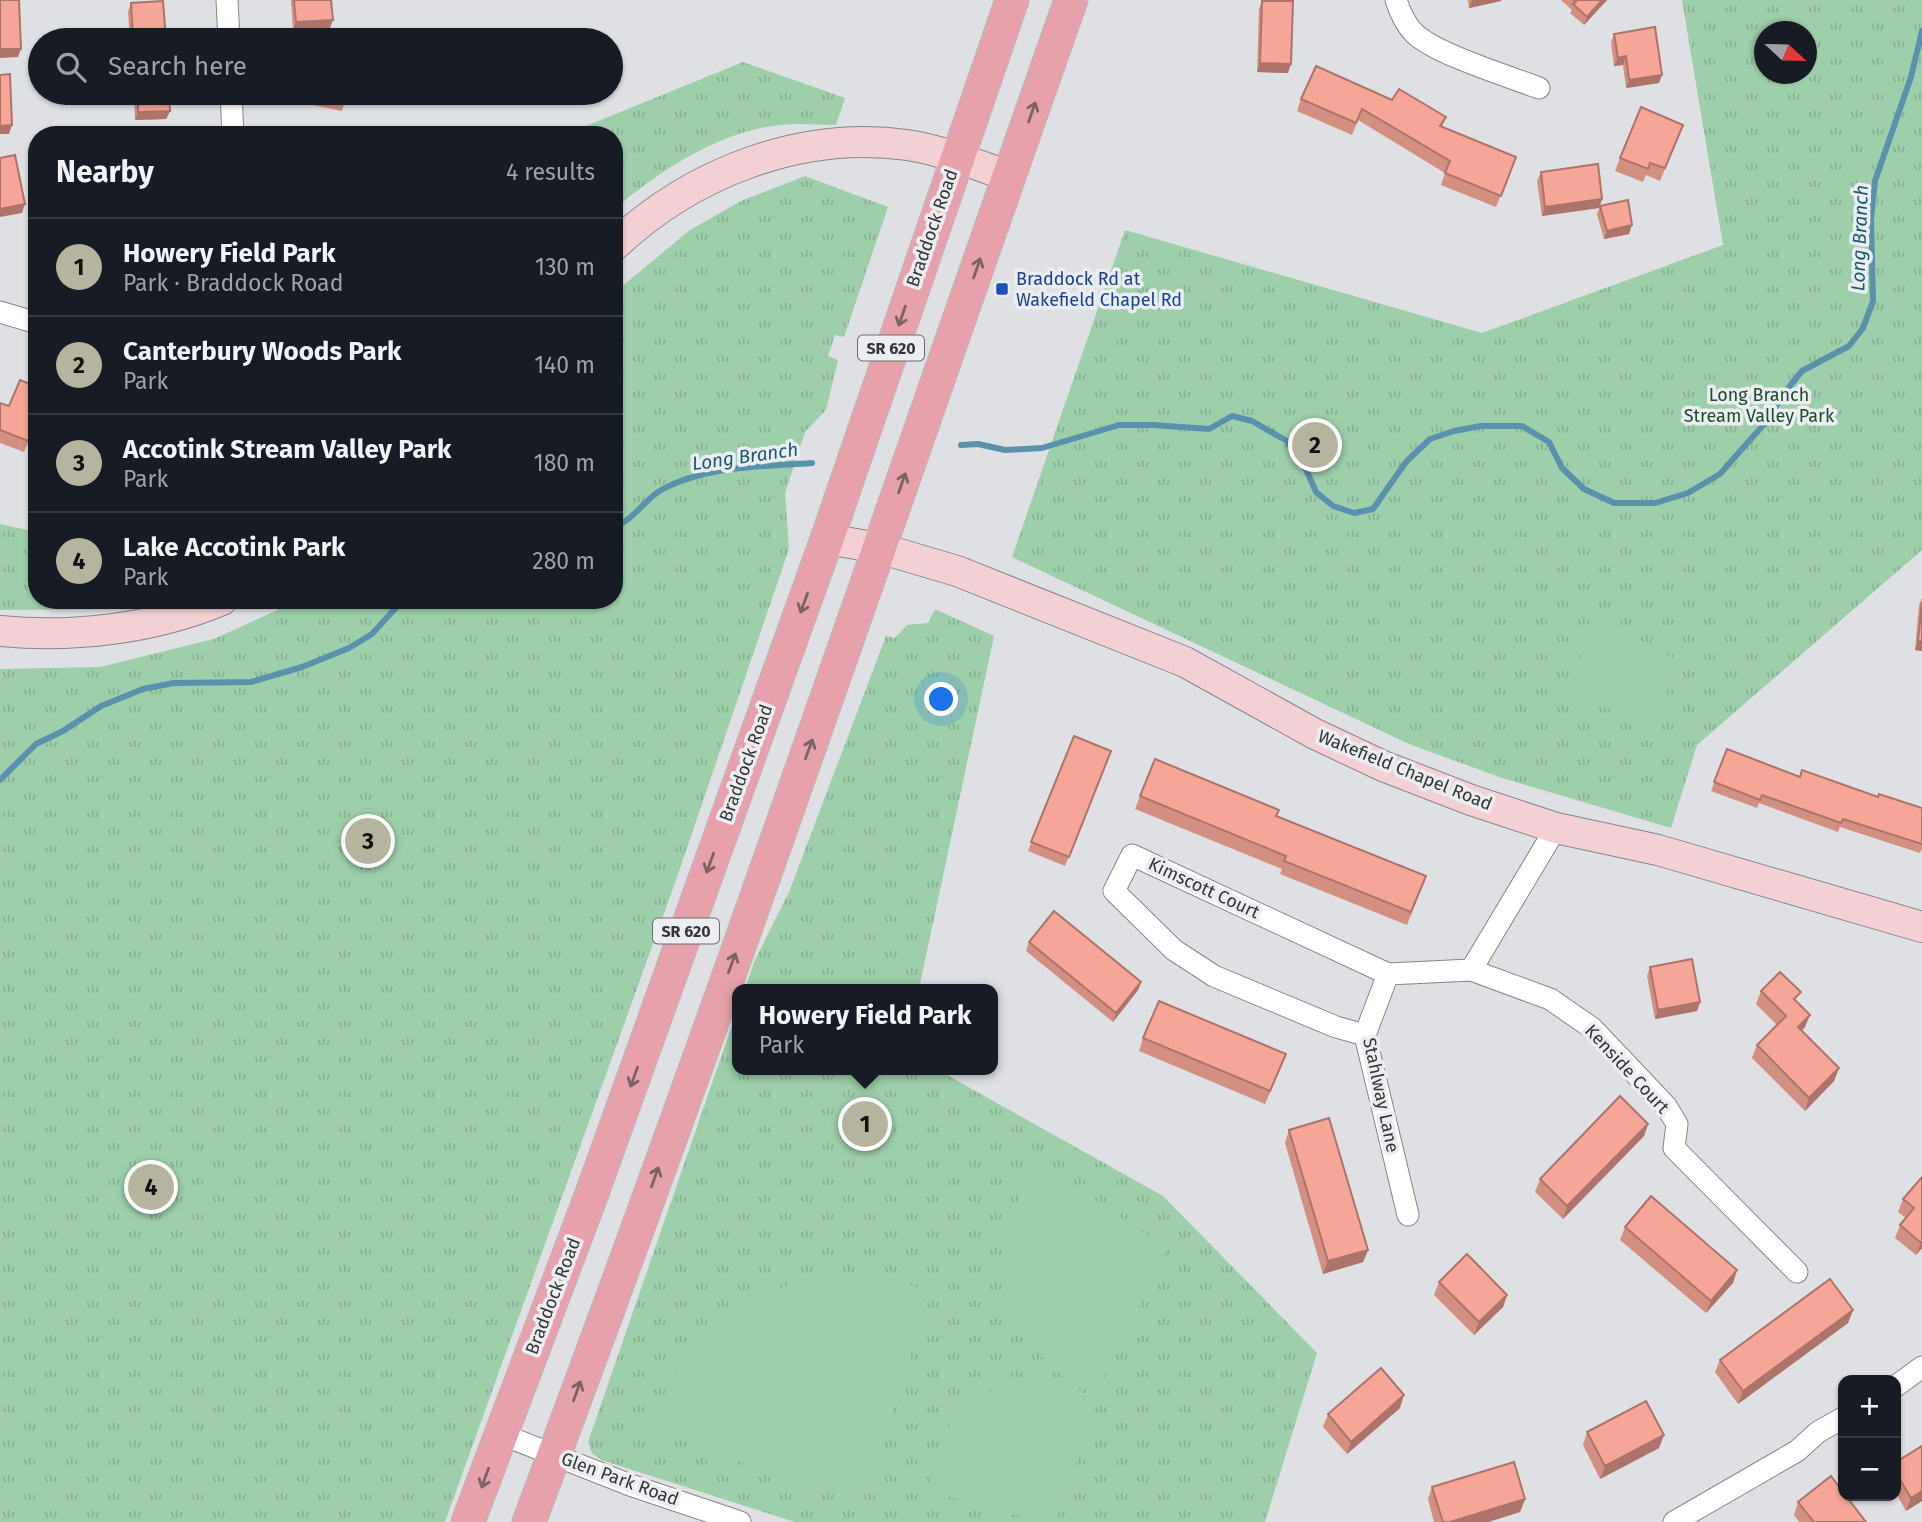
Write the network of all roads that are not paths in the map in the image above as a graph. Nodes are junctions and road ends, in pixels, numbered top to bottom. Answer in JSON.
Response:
{"nodes":[{"id":1,"x":227,"y":0,"type":"edge"},
{"id":2,"x":1012,"y":0,"type":"edge"},
{"id":3,"x":1072,"y":0,"type":"edge"},
{"id":4,"x":1396,"y":0,"type":"edge"},
{"id":5,"x":228,"y":28,"type":"edge"},
{"id":6,"x":1539,"y":88,"type":"dead end"},
{"id":7,"x":232,"y":105,"type":"edge"},
{"id":8,"x":233,"y":126,"type":"edge"},
{"id":9,"x":956,"y":158,"type":"junction"},
{"id":10,"x":1009,"y":177,"type":"junction"},
{"id":11,"x":623,"y":237,"type":"edge"},
{"id":12,"x":0,"y":312,"type":"edge"},
{"id":13,"x":28,"y":320,"type":"edge"},
{"id":14,"x":827,"y":539,"type":"junction"},
{"id":15,"x":879,"y":548,"type":"junction"},
{"id":16,"x":193,"y":609,"type":"edge"},
{"id":17,"x":0,"y":631,"type":"edge"},
{"id":18,"x":1556,"y":828,"type":"junction"},
{"id":19,"x":1922,"y":927,"type":"edge"},
{"id":20,"x":1471,"y":970,"type":"junction"},
{"id":21,"x":1388,"y":974,"type":"junction"},
{"id":22,"x":1365,"y":1035,"type":"junction"},
{"id":23,"x":1408,"y":1215,"type":"dead end"},
{"id":24,"x":1797,"y":1272,"type":"dead end"},
{"id":25,"x":1922,"y":1367,"type":"edge"},
{"id":26,"x":1901,"y":1382,"type":"edge"},
{"id":27,"x":1838,"y":1421,"type":"edge"},
{"id":28,"x":501,"y":1434,"type":"junction"},
{"id":29,"x":554,"y":1455,"type":"junction"},
{"id":30,"x":468,"y":1522,"type":"edge"},
{"id":31,"x":529,"y":1522,"type":"edge"},
{"id":32,"x":740,"y":1522,"type":"edge"},
{"id":33,"x":1674,"y":1522,"type":"edge"}],
"edges":[{"from":1,"to":5,"type":"street"},
{"from":2,"to":9,"type":"main road","name":"Braddock Road","number":"SR 620"},
{"from":10,"to":3,"type":"main road","number":"SR 620","one_way":true},
{"from":4,"to":6,"type":"street"},
{"from":7,"to":8,"type":"street"},
{"from":9,"to":10,"type":"main road"},
{"from":9,"to":11,"type":"main road"},
{"from":9,"to":14,"type":"main road","name":"Braddock Road","number":"SR 620","one_way":true},
{"from":15,"to":10,"type":"main road","number":"SR 620","one_way":true},
{"from":12,"to":13,"type":"street"},
{"from":14,"to":15,"type":"main road","name":"Wakefield Chapel Road"},
{"from":14,"to":28,"type":"main road","name":"Braddock Road","number":"SR 620","one_way":true},
{"from":15,"to":18,"type":"main road","name":"Wakefield Chapel Road"},
{"from":29,"to":15,"type":"main road","number":"SR 620","one_way":true},
{"from":16,"to":17,"type":"main road"},
{"from":18,"to":19,"type":"main road","name":"Wakefield Chapel Road"},
{"from":18,"to":20,"type":"street"},
{"from":20,"to":21,"type":"street"},
{"from":20,"to":24,"type":"street","name":"Kenside Court"},
{"from":21,"to":22,"type":"street","name":"Stahlway Lane"},
{"from":21,"to":22,"type":"street","name":"Kimscott Court"},
{"from":22,"to":23,"type":"street","name":"Stahlway Lane"},
{"from":25,"to":26,"type":"street"},
{"from":27,"to":33,"type":"street"},
{"from":28,"to":29,"type":"street","name":"Glen Park Road"},
{"from":28,"to":30,"type":"main road","name":"Braddock Road","number":"SR 620","one_way":true},
{"from":29,"to":31,"type":"main road","number":"SR 620"},
{"from":29,"to":32,"type":"street","name":"Glen Park Road"}]}
